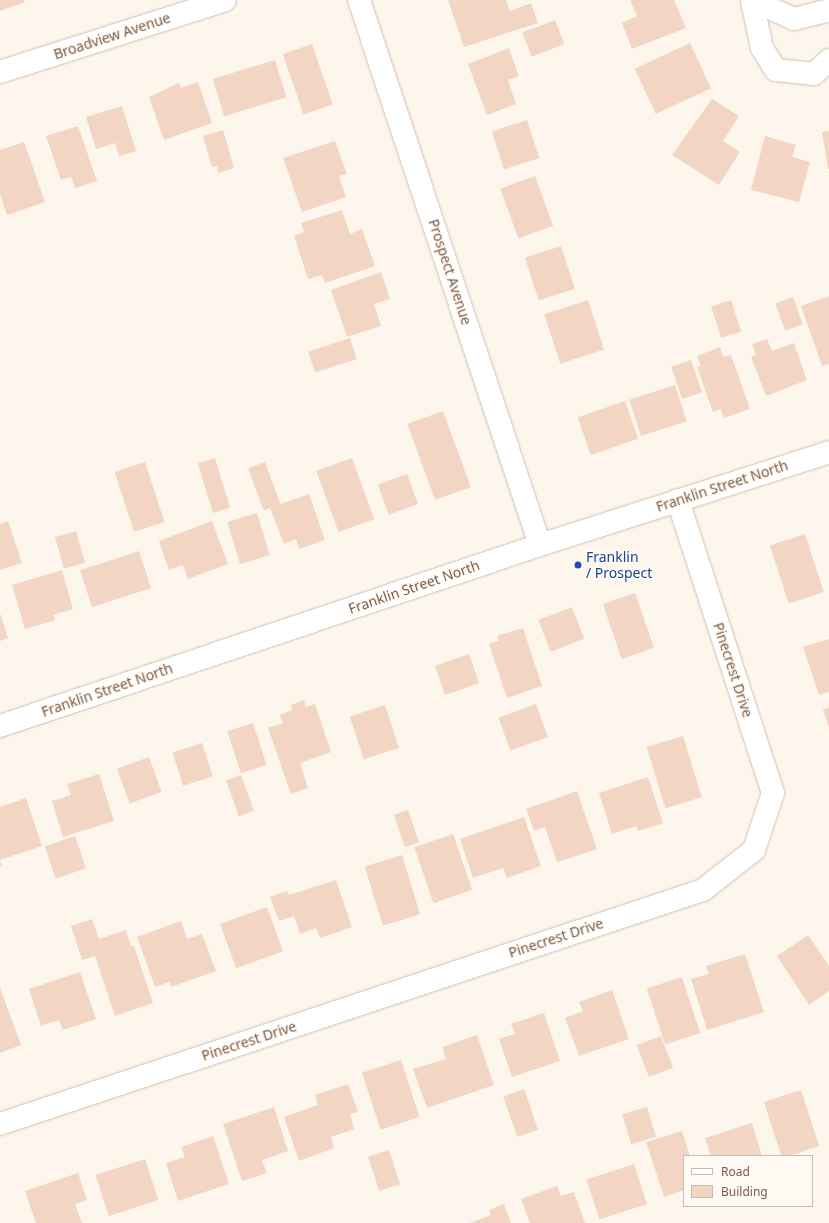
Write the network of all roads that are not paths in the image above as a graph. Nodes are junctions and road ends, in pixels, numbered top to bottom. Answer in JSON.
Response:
{"nodes":[{"id":1,"x":225,"y":0,"type":"edge"},
{"id":2,"x":360,"y":0,"type":"edge"},
{"id":3,"x":752,"y":0,"type":"edge"},
{"id":4,"x":829,"y":10,"type":"edge"},
{"id":5,"x":829,"y":60,"type":"edge"},
{"id":6,"x":0,"y":72,"type":"edge"},
{"id":7,"x":829,"y":452,"type":"edge"},
{"id":8,"x":678,"y":500,"type":"junction"},
{"id":9,"x":540,"y":545,"type":"junction"},
{"id":10,"x":0,"y":726,"type":"edge"},
{"id":11,"x":0,"y":1124,"type":"edge"}],
"edges":[{"from":1,"to":6,"type":"street","name":"Broadview Avenue"},
{"from":2,"to":9,"type":"street","name":"Prospect Avenue"},
{"from":3,"to":4,"type":"street"},
{"from":3,"to":5,"type":"street"},
{"from":7,"to":8,"type":"street","name":"Franklin Street North"},
{"from":8,"to":9,"type":"street","name":"Franklin Street North"},
{"from":8,"to":11,"type":"street","name":"Pinecrest Drive"},
{"from":9,"to":10,"type":"street","name":"Franklin Street North"}]}
